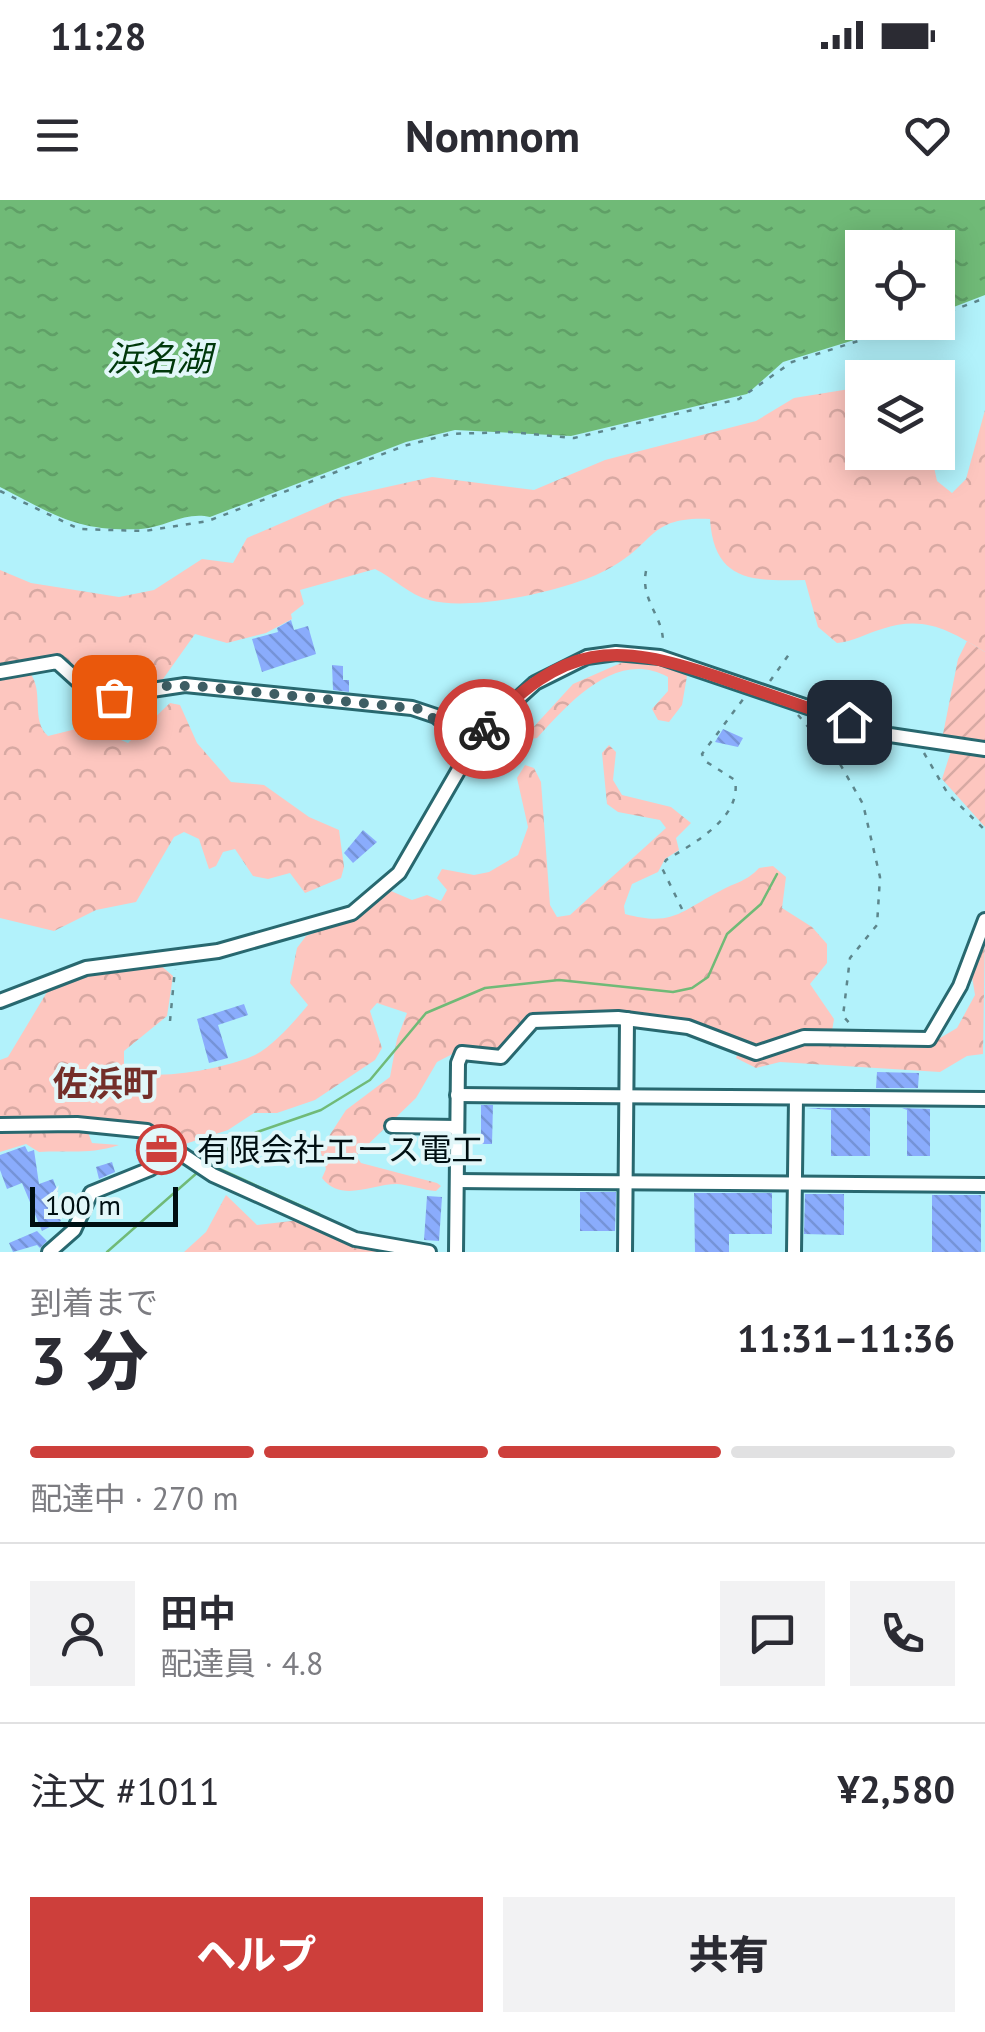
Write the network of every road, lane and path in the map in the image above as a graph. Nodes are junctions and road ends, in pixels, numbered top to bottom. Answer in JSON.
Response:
{"nodes":[{"id":1,"x":985,"y":298,"type":"edge"},
{"id":2,"x":955,"y":309,"type":"edge"},
{"id":3,"x":862,"y":340,"type":"edge"},
{"id":4,"x":0,"y":491,"type":"edge"},
{"id":5,"x":646,"y":571,"type":"dead end"},
{"id":6,"x":790,"y":654,"type":"dead end"},
{"id":7,"x":660,"y":657,"type":"junction"},
{"id":8,"x":0,"y":672,"type":"edge"},
{"id":9,"x":748,"y":687,"type":"junction"},
{"id":10,"x":765,"y":693,"type":"junction"},
{"id":11,"x":798,"y":704,"type":"junction"},
{"id":12,"x":924,"y":742,"type":"junction"},
{"id":13,"x":471,"y":745,"type":"junction"},
{"id":14,"x":985,"y":749,"type":"edge"},
{"id":15,"x":985,"y":830,"type":"edge"},
{"id":16,"x":682,"y":909,"type":"dead end"},
{"id":17,"x":985,"y":920,"type":"edge"},
{"id":18,"x":174,"y":958,"type":"junction"},
{"id":19,"x":0,"y":1001,"type":"edge"},
{"id":20,"x":627,"y":1019,"type":"junction"},
{"id":21,"x":170,"y":1021,"type":"dead end"},
{"id":22,"x":856,"y":1027,"type":"dead end"},
{"id":23,"x":457,"y":1095,"type":"junction"},
{"id":24,"x":626,"y":1096,"type":"junction"},
{"id":25,"x":796,"y":1098,"type":"junction"},
{"id":26,"x":985,"y":1099,"type":"edge"},
{"id":27,"x":0,"y":1124,"type":"edge"},
{"id":28,"x":392,"y":1126,"type":"dead end"},
{"id":29,"x":457,"y":1126,"type":"junction"},
{"id":30,"x":177,"y":1150,"type":"junction"},
{"id":31,"x":457,"y":1180,"type":"junction"},
{"id":32,"x":626,"y":1182,"type":"junction"},
{"id":33,"x":795,"y":1183,"type":"junction"},
{"id":34,"x":985,"y":1184,"type":"edge"},
{"id":35,"x":49,"y":1252,"type":"edge"},
{"id":36,"x":428,"y":1252,"type":"edge"},
{"id":37,"x":456,"y":1252,"type":"edge"},
{"id":38,"x":626,"y":1252,"type":"edge"},
{"id":39,"x":794,"y":1252,"type":"edge"}],
"edges":[{"from":1,"to":2,"type":"path"},
{"from":3,"to":4,"type":"path"},
{"from":5,"to":7,"type":"path"},
{"from":6,"to":10,"type":"path"},
{"from":7,"to":9,"type":"street"},
{"from":7,"to":13,"type":"street"},
{"from":8,"to":13,"type":"street"},
{"from":9,"to":10,"type":"street"},
{"from":9,"to":16,"type":"path"},
{"from":10,"to":11,"type":"street"},
{"from":11,"to":12,"type":"street"},
{"from":11,"to":22,"type":"path"},
{"from":12,"to":14,"type":"street"},
{"from":12,"to":15,"type":"path"},
{"from":13,"to":18,"type":"street"},
{"from":17,"to":20,"type":"street"},
{"from":18,"to":19,"type":"street"},
{"from":18,"to":21,"type":"path"},
{"from":20,"to":23,"type":"street"},
{"from":20,"to":24,"type":"street"},
{"from":23,"to":24,"type":"street"},
{"from":23,"to":29,"type":"street"},
{"from":24,"to":25,"type":"street"},
{"from":24,"to":32,"type":"street"},
{"from":25,"to":26,"type":"street"},
{"from":25,"to":33,"type":"street"},
{"from":27,"to":30,"type":"street"},
{"from":28,"to":29,"type":"street"},
{"from":29,"to":31,"type":"street"},
{"from":30,"to":35,"type":"street"},
{"from":30,"to":36,"type":"street"},
{"from":31,"to":32,"type":"street"},
{"from":31,"to":37,"type":"street"},
{"from":32,"to":33,"type":"street"},
{"from":32,"to":38,"type":"street"},
{"from":33,"to":34,"type":"street"},
{"from":33,"to":39,"type":"street"}]}
